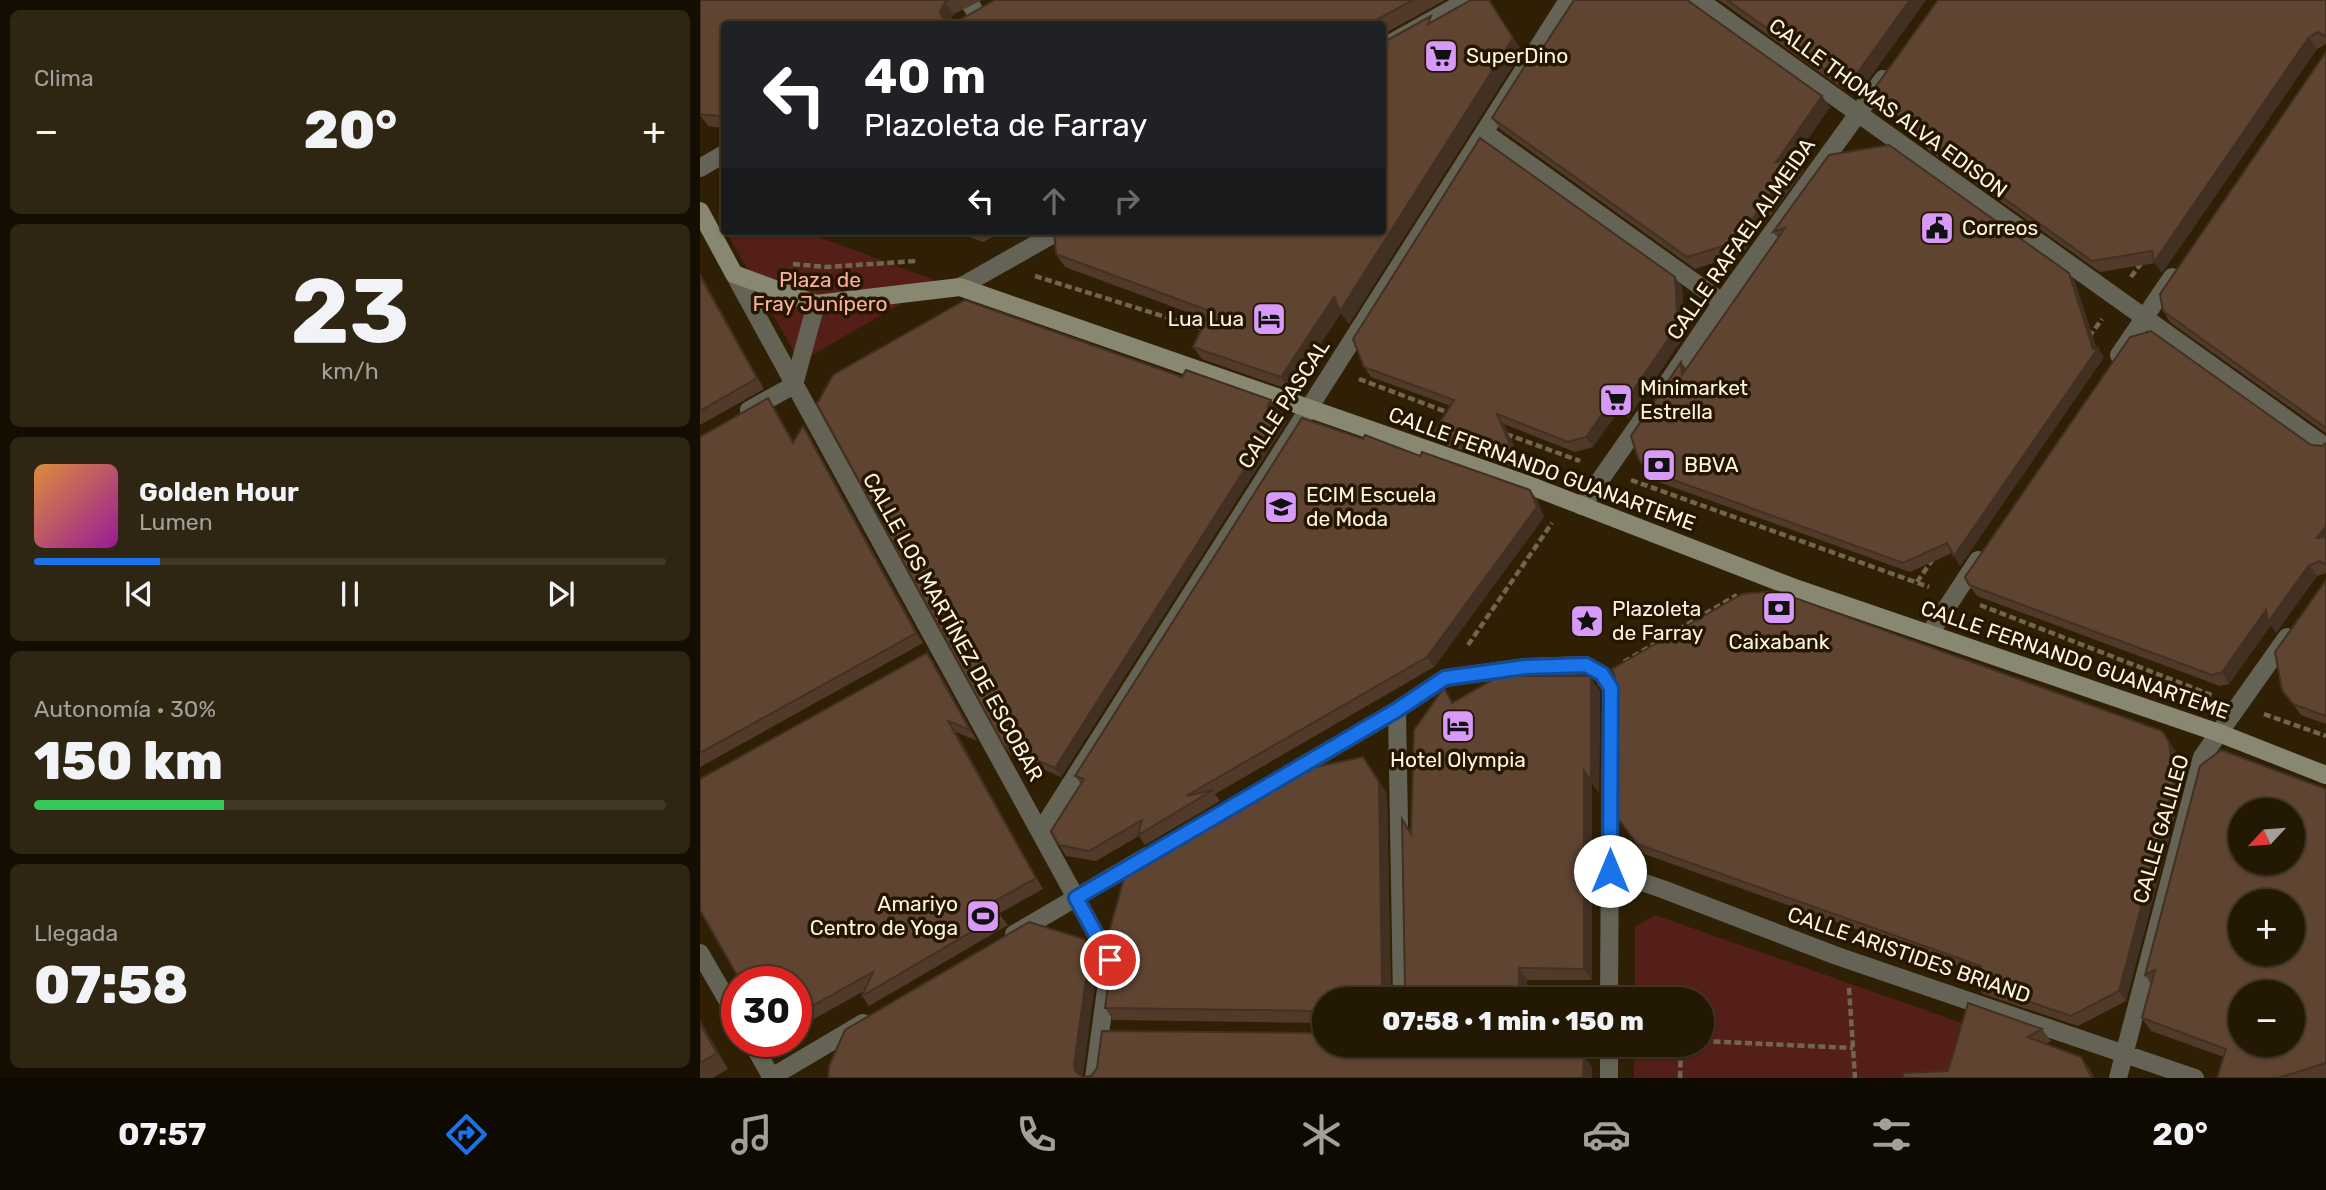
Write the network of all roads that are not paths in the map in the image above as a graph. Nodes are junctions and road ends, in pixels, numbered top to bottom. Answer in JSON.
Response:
{"nodes":[{"id":1,"x":1468,"y":0,"type":"edge"},
{"id":2,"x":1568,"y":0,"type":"edge"},
{"id":3,"x":1699,"y":0,"type":"edge"},
{"id":4,"x":994,"y":5,"type":"edge"},
{"id":5,"x":972,"y":8,"type":"edge"},
{"id":6,"x":1386,"y":46,"type":"edge"},
{"id":7,"x":1896,"y":61,"type":"edge"},
{"id":8,"x":1858,"y":114,"type":"junction"},
{"id":9,"x":1484,"y":132,"type":"junction"},
{"id":10,"x":721,"y":156,"type":"edge"},
{"id":11,"x":700,"y":168,"type":"edge"},
{"id":12,"x":700,"y":211,"type":"edge"},
{"id":13,"x":1052,"y":235,"type":"edge"},
{"id":14,"x":2184,"y":260,"type":"edge"},
{"id":15,"x":734,"y":274,"type":"junction"},
{"id":16,"x":960,"y":287,"type":"junction"},
{"id":17,"x":1722,"y":302,"type":"junction"},
{"id":18,"x":816,"y":304,"type":"junction"},
{"id":19,"x":2145,"y":317,"type":"junction"},
{"id":20,"x":2106,"y":373,"type":"edge"},
{"id":21,"x":794,"y":385,"type":"junction"},
{"id":22,"x":1308,"y":409,"type":"junction"},
{"id":23,"x":731,"y":421,"type":"edge"},
{"id":24,"x":2326,"y":447,"type":"edge"},
{"id":25,"x":1575,"y":503,"type":"junction"},
{"id":26,"x":1984,"y":551,"type":"edge"},
{"id":27,"x":2295,"y":627,"type":"edge"},
{"id":28,"x":1930,"y":634,"type":"junction"},
{"id":29,"x":1397,"y":710,"type":"junction"},
{"id":30,"x":2220,"y":733,"type":"junction"},
{"id":31,"x":2326,"y":775,"type":"edge"},
{"id":32,"x":1256,"y":793,"type":"edge"},
{"id":33,"x":1040,"y":832,"type":"junction"},
{"id":34,"x":1161,"y":848,"type":"edge"},
{"id":35,"x":1610,"y":871,"type":"junction"},
{"id":36,"x":1076,"y":898,"type":"junction"},
{"id":37,"x":994,"y":946,"type":"edge"},
{"id":38,"x":700,"y":953,"type":"edge"},
{"id":39,"x":1402,"y":987,"type":"edge"},
{"id":40,"x":1609,"y":987,"type":"edge"},
{"id":41,"x":721,"y":989,"type":"edge"},
{"id":42,"x":877,"y":1015,"type":"edge"},
{"id":43,"x":2124,"y":1053,"type":"junction"},
{"id":44,"x":760,"y":1057,"type":"edge"},
{"id":45,"x":1609,"y":1057,"type":"edge"},
{"id":46,"x":771,"y":1078,"type":"edge"},
{"id":47,"x":1094,"y":1078,"type":"edge"},
{"id":48,"x":1609,"y":1078,"type":"edge"},
{"id":49,"x":2118,"y":1078,"type":"edge"},
{"id":50,"x":2195,"y":1078,"type":"edge"}],
"edges":[{"from":1,"to":6,"type":"street"},
{"from":2,"to":9,"type":"street","name":"CALLE PASCAL"},
{"from":3,"to":8,"type":"street","name":"CALLE THOMAS ALVA EDISON"},
{"from":4,"to":5,"type":"street"},
{"from":7,"to":8,"type":"street","name":"CALLE RAFAEL ALMEIDA"},
{"from":8,"to":17,"type":"street","name":"CALLE RAFAEL ALMEIDA"},
{"from":8,"to":19,"type":"street","name":"CALLE THOMAS ALVA EDISON"},
{"from":9,"to":17,"type":"street"},
{"from":9,"to":22,"type":"street","name":"CALLE PASCAL"},
{"from":10,"to":11,"type":"street"},
{"from":12,"to":15,"type":"street","name":"CALLE LOS MARTÍNEZ DE ESCOBAR"},
{"from":13,"to":16,"type":"street"},
{"from":14,"to":19,"type":"street"},
{"from":15,"to":18,"type":"street","name":"CALLE FERNANDO GUANARTEME"},
{"from":15,"to":21,"type":"street","name":"CALLE LOS MARTÍNEZ DE ESCOBAR"},
{"from":16,"to":18,"type":"street","name":"CALLE FERNANDO GUANARTEME"},
{"from":16,"to":22,"type":"street","name":"CALLE FERNANDO GUANARTEME"},
{"from":17,"to":25,"type":"street","name":"CALLE RAFAEL ALMEIDA"},
{"from":18,"to":21,"type":"street"},
{"from":19,"to":20,"type":"street"},
{"from":19,"to":24,"type":"street","name":"CALLE THOMAS ALVA EDISON"},
{"from":21,"to":23,"type":"street"},
{"from":21,"to":33,"type":"street","name":"CALLE LOS MARTÍNEZ DE ESCOBAR"},
{"from":22,"to":25,"type":"street","name":"CALLE FERNANDO GUANARTEME"},
{"from":22,"to":33,"type":"street","name":"CALLE PASCAL"},
{"from":25,"to":28,"type":"street","name":"CALLE FERNANDO GUANARTEME"},
{"from":26,"to":28,"type":"street"},
{"from":27,"to":30,"type":"street","name":"CALLE GALILEO"},
{"from":28,"to":30,"type":"street","name":"CALLE FERNANDO GUANARTEME"},
{"from":29,"to":32,"type":"street"},
{"from":29,"to":35,"type":"street"},
{"from":29,"to":39,"type":"street"},
{"from":30,"to":31,"type":"street","name":"CALLE FERNANDO GUANARTEME"},
{"from":30,"to":43,"type":"street","name":"CALLE GALILEO"},
{"from":33,"to":36,"type":"street","name":"CALLE LOS MARTÍNEZ DE ESCOBAR"},
{"from":34,"to":36,"type":"street"},
{"from":35,"to":40,"type":"street"},
{"from":35,"to":43,"type":"street","name":"CALLE ARISTIDES BRIAND"},
{"from":36,"to":37,"type":"street"},
{"from":36,"to":47,"type":"street","name":"CALLE LOS MARTÍNEZ DE ESCOBAR"},
{"from":38,"to":41,"type":"street"},
{"from":42,"to":46,"type":"street"},
{"from":43,"to":49,"type":"street","name":"CALLE GALILEO"},
{"from":43,"to":50,"type":"street","name":"CALLE ARISTIDES BRIAND"},
{"from":44,"to":46,"type":"street"},
{"from":45,"to":48,"type":"street"}]}
